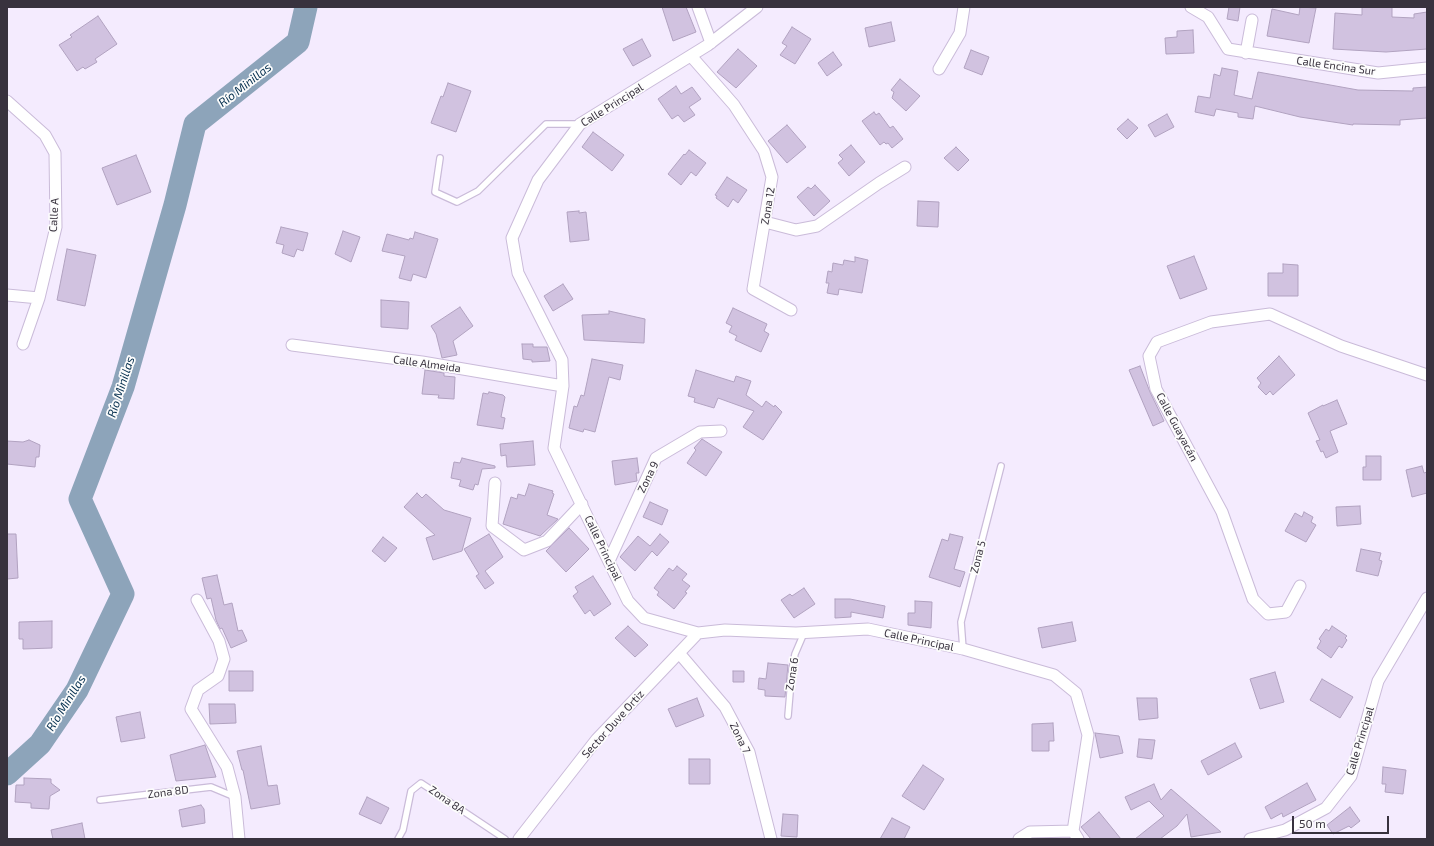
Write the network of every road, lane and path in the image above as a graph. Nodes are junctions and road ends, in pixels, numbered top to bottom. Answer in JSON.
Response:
{"nodes":[{"id":1,"x":698,"y":7,"type":"edge"},
{"id":2,"x":757,"y":7,"type":"edge"},
{"id":3,"x":964,"y":7,"type":"edge"},
{"id":4,"x":1191,"y":7,"type":"edge"},
{"id":5,"x":1252,"y":20,"type":"dead end"},
{"id":6,"x":712,"y":43,"type":"junction"},
{"id":7,"x":1246,"y":52,"type":"junction"},
{"id":8,"x":691,"y":56,"type":"junction"},
{"id":9,"x":1427,"y":68,"type":"edge"},
{"id":10,"x":939,"y":69,"type":"dead end"},
{"id":11,"x":7,"y":101,"type":"edge"},
{"id":12,"x":580,"y":124,"type":"junction"},
{"id":13,"x":440,"y":158,"type":"dead end"},
{"id":14,"x":905,"y":167,"type":"dead end"},
{"id":15,"x":766,"y":222,"type":"junction"},
{"id":16,"x":7,"y":295,"type":"edge"},
{"id":17,"x":39,"y":298,"type":"junction"},
{"id":18,"x":791,"y":310,"type":"dead end"},
{"id":19,"x":23,"y":344,"type":"dead end"},
{"id":20,"x":292,"y":345,"type":"dead end"},
{"id":21,"x":1427,"y":375,"type":"edge"},
{"id":22,"x":563,"y":386,"type":"junction"},
{"id":23,"x":721,"y":431,"type":"dead end"},
{"id":24,"x":1001,"y":466,"type":"dead end"},
{"id":25,"x":495,"y":483,"type":"dead end"},
{"id":26,"x":582,"y":504,"type":"junction"},
{"id":27,"x":609,"y":561,"type":"junction"},
{"id":28,"x":1300,"y":586,"type":"dead end"},
{"id":29,"x":1427,"y":598,"type":"edge"},
{"id":30,"x":197,"y":600,"type":"dead end"},
{"id":31,"x":698,"y":633,"type":"junction"},
{"id":32,"x":804,"y":633,"type":"junction"},
{"id":33,"x":963,"y":649,"type":"junction"},
{"id":34,"x":679,"y":653,"type":"junction"},
{"id":35,"x":788,"y":716,"type":"dead end"},
{"id":36,"x":234,"y":797,"type":"junction"},
{"id":37,"x":100,"y":800,"type":"dead end"},
{"id":38,"x":1076,"y":835,"type":"edge"},
{"id":39,"x":239,"y":839,"type":"edge"},
{"id":40,"x":398,"y":839,"type":"edge"},
{"id":41,"x":505,"y":839,"type":"edge"},
{"id":42,"x":519,"y":839,"type":"edge"},
{"id":43,"x":771,"y":839,"type":"edge"},
{"id":44,"x":1019,"y":839,"type":"edge"},
{"id":45,"x":1250,"y":839,"type":"edge"}],
"edges":[{"from":1,"to":6,"type":"street"},
{"from":2,"to":6,"type":"street","name":"Calle Principal"},
{"from":3,"to":10,"type":"street"},
{"from":4,"to":7,"type":"street","name":"Calle Encina Sur"},
{"from":5,"to":7,"type":"street"},
{"from":6,"to":8,"type":"street","name":"Calle Principal"},
{"from":7,"to":9,"type":"street","name":"Calle Encina Sur"},
{"from":8,"to":12,"type":"street","name":"Calle Principal"},
{"from":8,"to":15,"type":"street","name":"Zona 12"},
{"from":11,"to":17,"type":"street","name":"Calle A"},
{"from":12,"to":13,"type":"lane"},
{"from":12,"to":22,"type":"street","name":"Calle Principal"},
{"from":14,"to":15,"type":"street"},
{"from":15,"to":18,"type":"street","name":"Zona 12"},
{"from":16,"to":17,"type":"street"},
{"from":17,"to":19,"type":"street","name":"Calle A"},
{"from":20,"to":22,"type":"street","name":"Calle Almeida"},
{"from":21,"to":28,"type":"street","name":"Calle Guayacán"},
{"from":22,"to":26,"type":"street","name":"Calle Principal"},
{"from":23,"to":27,"type":"street","name":"Zona 9"},
{"from":24,"to":33,"type":"lane","name":"Zona 5"},
{"from":25,"to":26,"type":"street"},
{"from":26,"to":27,"type":"street","name":"Calle Principal"},
{"from":27,"to":31,"type":"street","name":"Calle Principal"},
{"from":29,"to":45,"type":"street","name":"Calle Principal"},
{"from":30,"to":36,"type":"street"},
{"from":31,"to":32,"type":"street","name":"Calle Principal"},
{"from":31,"to":34,"type":"street","name":"Sector Duve Ortiz"},
{"from":32,"to":33,"type":"street","name":"Calle Principal"},
{"from":32,"to":35,"type":"lane","name":"Zona 6"},
{"from":33,"to":38,"type":"street","name":"Calle Principal"},
{"from":34,"to":42,"type":"street","name":"Sector Duve Ortiz"},
{"from":34,"to":43,"type":"street","name":"Zona 7"},
{"from":36,"to":37,"type":"lane","name":"Zona 8D"},
{"from":36,"to":39,"type":"street"},
{"from":38,"to":44,"type":"street"},
{"from":40,"to":41,"type":"lane","name":"Zona 8A"}]}
